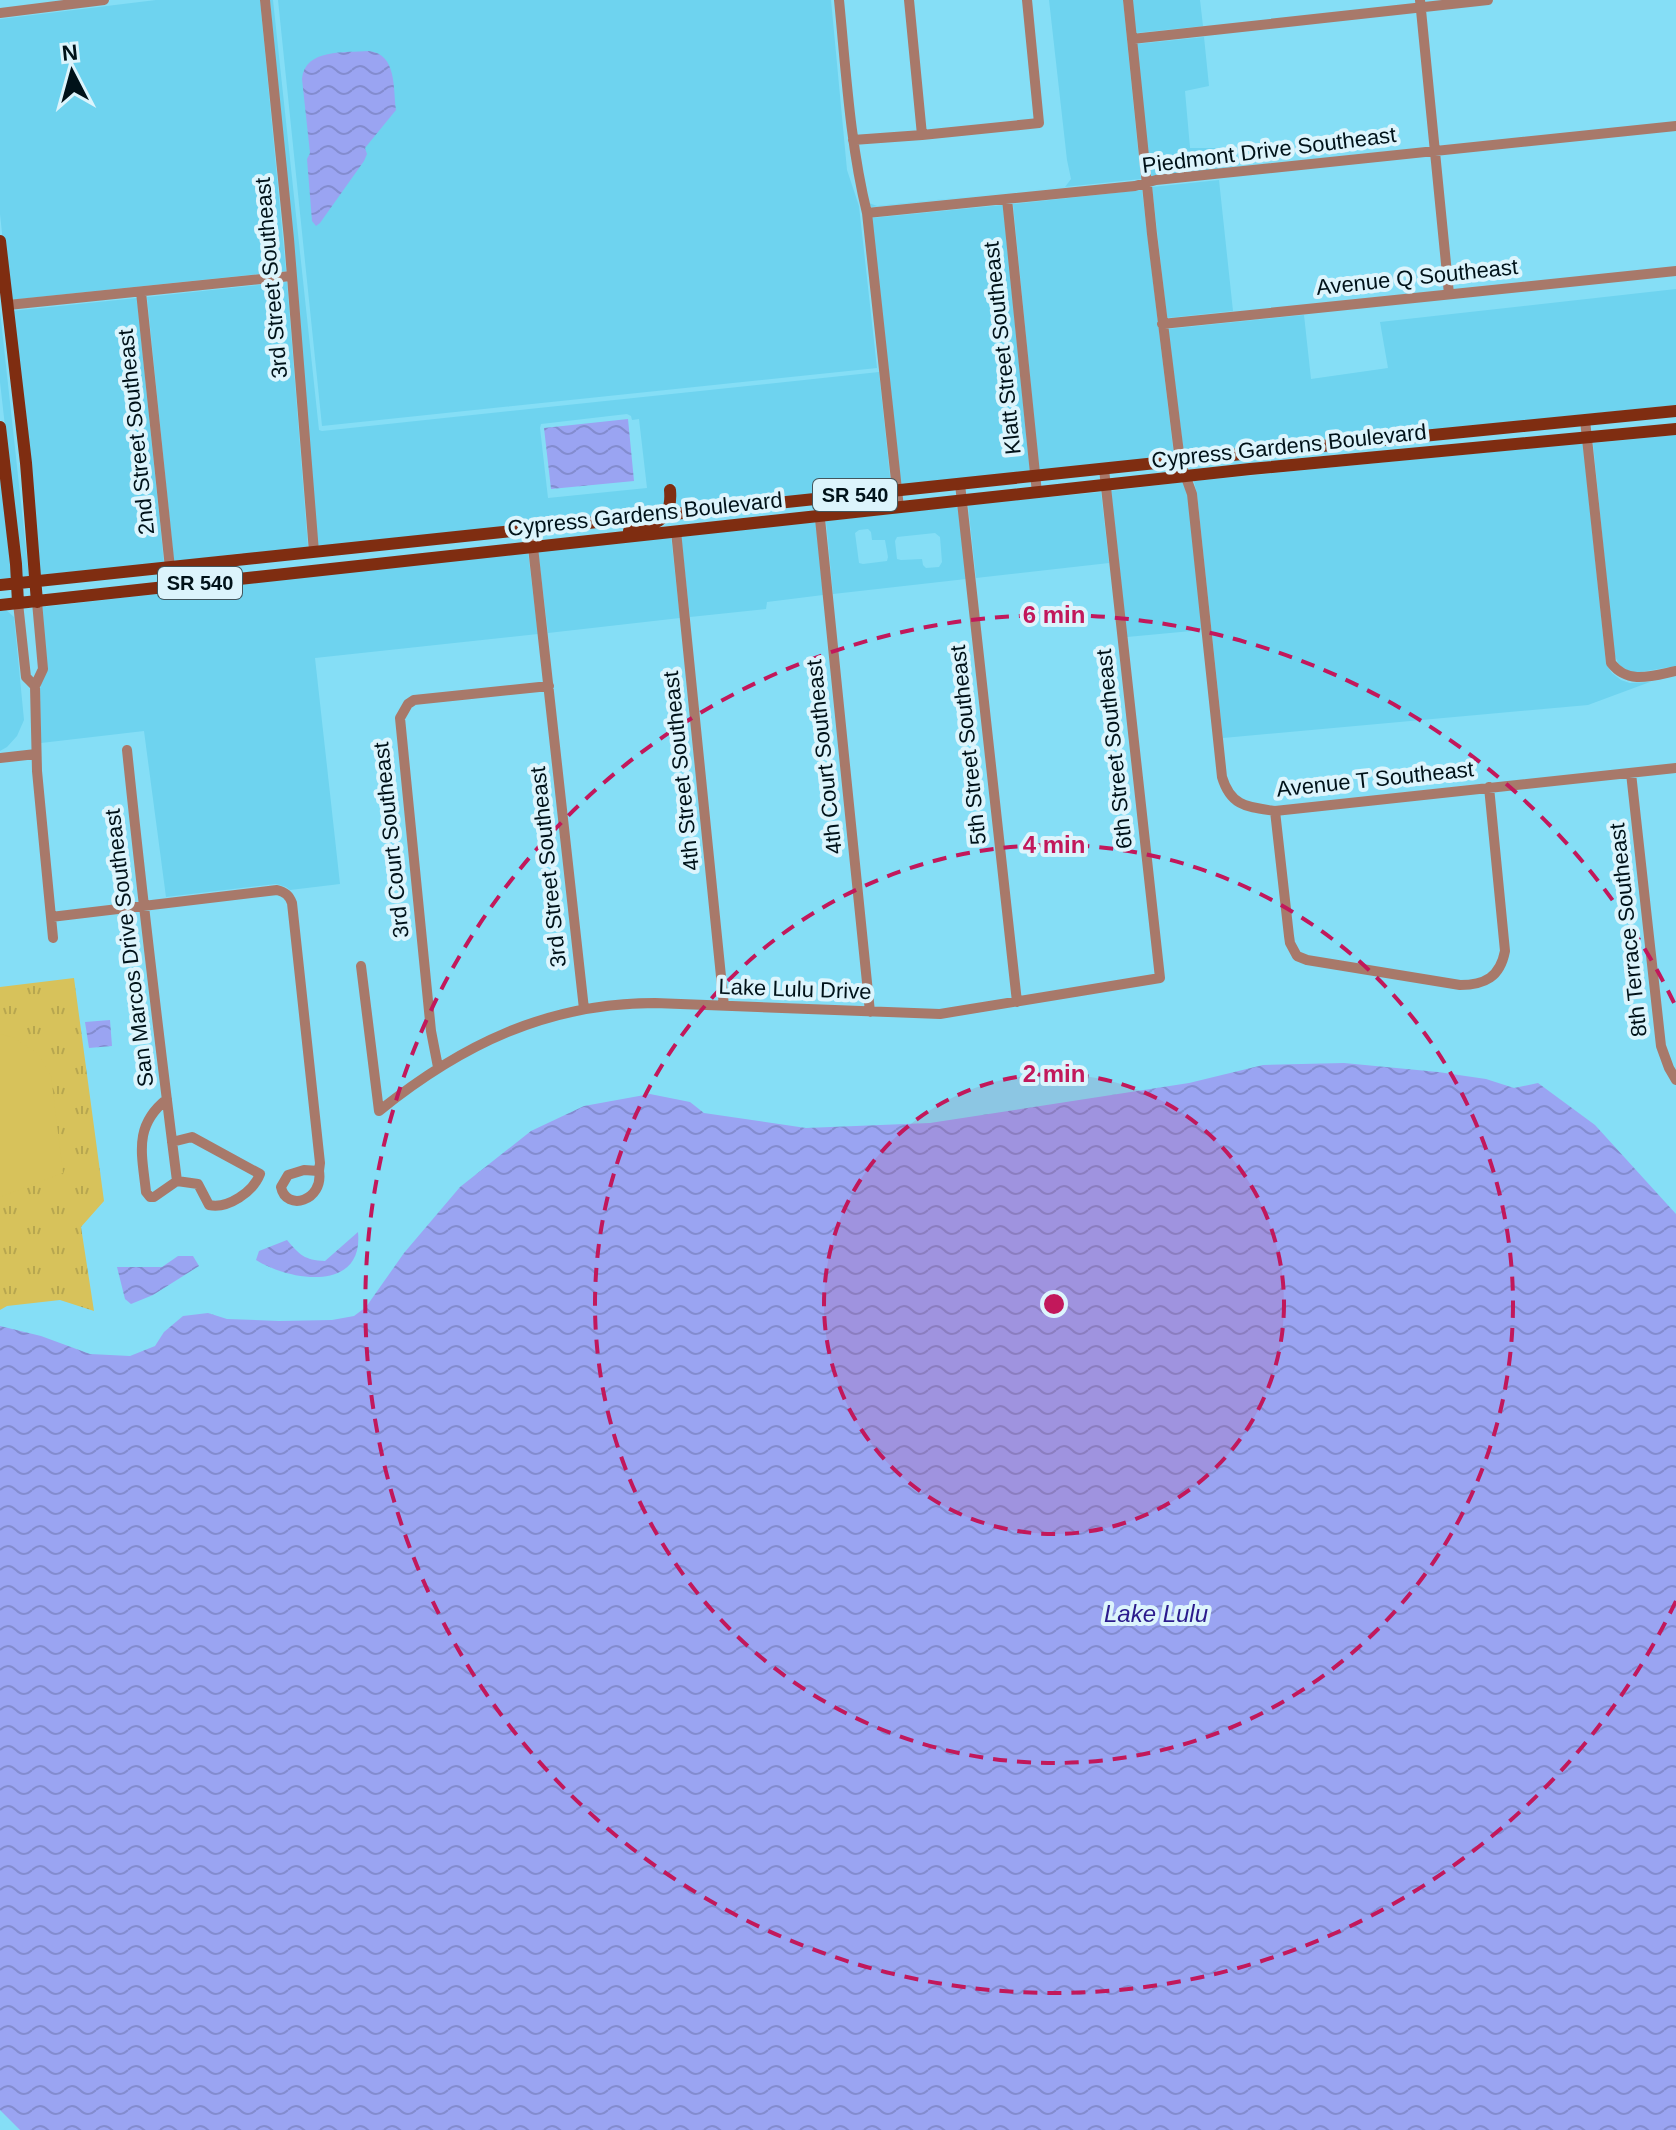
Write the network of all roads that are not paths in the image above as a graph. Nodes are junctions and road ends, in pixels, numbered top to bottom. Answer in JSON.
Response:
{"nodes":[{"id":1,"x":104,"y":0,"type":"edge"},
{"id":2,"x":265,"y":0,"type":"edge"},
{"id":3,"x":839,"y":0,"type":"edge"},
{"id":4,"x":909,"y":0,"type":"edge"},
{"id":5,"x":1027,"y":0,"type":"edge"},
{"id":6,"x":1128,"y":0,"type":"edge"},
{"id":7,"x":1488,"y":0,"type":"edge"},
{"id":8,"x":1420,"y":4,"type":"edge"},
{"id":9,"x":0,"y":13,"type":"edge"},
{"id":10,"x":1132,"y":39,"type":"junction"},
{"id":11,"x":1676,"y":126,"type":"edge"},
{"id":12,"x":922,"y":135,"type":"junction"},
{"id":13,"x":853,"y":140,"type":"junction"},
{"id":14,"x":1435,"y":151,"type":"junction"},
{"id":15,"x":1146,"y":183,"type":"junction"},
{"id":16,"x":1007,"y":199,"type":"junction"},
{"id":17,"x":867,"y":213,"type":"junction"},
{"id":18,"x":0,"y":241,"type":"edge"},
{"id":19,"x":1676,"y":271,"type":"edge"},
{"id":20,"x":291,"y":276,"type":"junction"},
{"id":21,"x":141,"y":292,"type":"junction"},
{"id":22,"x":1449,"y":294,"type":"junction"},
{"id":23,"x":8,"y":305,"type":"junction"},
{"id":24,"x":1162,"y":324,"type":"junction"},
{"id":25,"x":1676,"y":411,"type":"edge"},
{"id":26,"x":1585,"y":420,"type":"junction"},
{"id":27,"x":0,"y":427,"type":"edge"},
{"id":28,"x":1676,"y":429,"type":"edge"},
{"id":29,"x":1448,"y":434,"type":"junction"},
{"id":30,"x":1587,"y":437,"type":"junction"},
{"id":31,"x":1378,"y":441,"type":"junction"},
{"id":32,"x":1399,"y":455,"type":"junction"},
{"id":33,"x":1180,"y":461,"type":"junction"},
{"id":34,"x":1277,"y":466,"type":"junction"},
{"id":35,"x":1104,"y":469,"type":"junction"},
{"id":36,"x":1035,"y":476,"type":"junction"},
{"id":37,"x":1185,"y":476,"type":"junction"},
{"id":38,"x":960,"y":484,"type":"junction"},
{"id":39,"x":1105,"y":486,"type":"junction"},
{"id":40,"x":670,"y":490,"type":"dead end"},
{"id":41,"x":897,"y":491,"type":"junction"},
{"id":42,"x":1037,"y":493,"type":"junction"},
{"id":43,"x":818,"y":499,"type":"junction"},
{"id":44,"x":962,"y":500,"type":"junction"},
{"id":45,"x":732,"y":508,"type":"junction"},
{"id":46,"x":899,"y":508,"type":"junction"},
{"id":47,"x":665,"y":515,"type":"junction"},
{"id":48,"x":820,"y":516,"type":"junction"},
{"id":49,"x":531,"y":529,"type":"junction"},
{"id":50,"x":676,"y":531,"type":"junction"},
{"id":51,"x":607,"y":539,"type":"junction"},
{"id":52,"x":532,"y":546,"type":"junction"},
{"id":53,"x":314,"y":552,"type":"junction"},
{"id":54,"x":240,"y":560,"type":"junction"},
{"id":55,"x":170,"y":568,"type":"junction"},
{"id":56,"x":239,"y":578,"type":"junction"},
{"id":57,"x":35,"y":581,"type":"junction"},
{"id":58,"x":17,"y":583,"type":"junction"},
{"id":59,"x":0,"y":585,"type":"edge"},
{"id":60,"x":177,"y":585,"type":"junction"},
{"id":61,"x":37,"y":602,"type":"junction"},
{"id":62,"x":18,"y":603,"type":"junction"},
{"id":63,"x":0,"y":605,"type":"edge"},
{"id":64,"x":1676,"y":671,"type":"edge"},
{"id":65,"x":35,"y":686,"type":"junction"},
{"id":66,"x":549,"y":686,"type":"junction"},
{"id":67,"x":127,"y":750,"type":"dead end"},
{"id":68,"x":36,"y":754,"type":"junction"},
{"id":69,"x":0,"y":758,"type":"edge"},
{"id":70,"x":1676,"y":768,"type":"edge"},
{"id":71,"x":1631,"y":773,"type":"junction"},
{"id":72,"x":1489,"y":787,"type":"junction"},
{"id":73,"x":1275,"y":811,"type":"junction"},
{"id":74,"x":144,"y":905,"type":"junction"},
{"id":75,"x":51,"y":920,"type":"junction"},
{"id":76,"x":53,"y":938,"type":"dead end"},
{"id":77,"x":361,"y":966,"type":"dead end"},
{"id":78,"x":1160,"y":978,"type":"joint"},
{"id":79,"x":1017,"y":1002,"type":"junction"},
{"id":80,"x":724,"y":1006,"type":"junction"},
{"id":81,"x":584,"y":1009,"type":"junction"},
{"id":82,"x":870,"y":1012,"type":"junction"},
{"id":83,"x":438,"y":1067,"type":"junction"},
{"id":84,"x":1676,"y":1080,"type":"edge"},
{"id":85,"x":167,"y":1099,"type":"junction"},
{"id":86,"x":172,"y":1142,"type":"junction"},
{"id":87,"x":319,"y":1171,"type":"dead end"},
{"id":88,"x":177,"y":1181,"type":"junction"}],
"edges":[{"from":1,"to":9,"type":"street"},
{"from":2,"to":20,"type":"street","name":"3rd Street Southeast"},
{"from":3,"to":13,"type":"street"},
{"from":4,"to":12,"type":"street"},
{"from":5,"to":12,"type":"street"},
{"from":6,"to":10,"type":"street"},
{"from":7,"to":8,"type":"street"},
{"from":8,"to":10,"type":"street"},
{"from":8,"to":14,"type":"street"},
{"from":10,"to":15,"type":"street"},
{"from":11,"to":14,"type":"street","name":"Piedmont Drive Southeast"},
{"from":12,"to":13,"type":"street"},
{"from":13,"to":17,"type":"street"},
{"from":14,"to":15,"type":"street","name":"Piedmont Drive Southeast"},
{"from":14,"to":22,"type":"street"},
{"from":15,"to":16,"type":"street","name":"Piedmont Drive Southeast"},
{"from":15,"to":24,"type":"street"},
{"from":16,"to":17,"type":"street","name":"Piedmont Drive Southeast"},
{"from":16,"to":36,"type":"street","name":"Klatt Street Southeast"},
{"from":17,"to":41,"type":"street"},
{"from":18,"to":23,"type":"main road"},
{"from":19,"to":22,"type":"street","name":"Avenue Q Southeast"},
{"from":20,"to":21,"type":"street"},
{"from":20,"to":53,"type":"street","name":"3rd Street Southeast"},
{"from":21,"to":23,"type":"street"},
{"from":21,"to":55,"type":"street","name":"2nd Street Southeast"},
{"from":22,"to":24,"type":"street","name":"Avenue Q Southeast"},
{"from":23,"to":57,"type":"main road"},
{"from":24,"to":33,"type":"street"},
{"from":25,"to":26,"type":"main road","name":"Cypress Gardens Boulevard","number":"SR 540"},
{"from":26,"to":29,"type":"main road","name":"Cypress Gardens Boulevard","number":"SR 540"},
{"from":26,"to":30,"type":"street"},
{"from":27,"to":58,"type":"main road"},
{"from":28,"to":30,"type":"main road","name":"Cypress Gardens Boulevard","number":"SR 540"},
{"from":29,"to":31,"type":"main road","name":"Cypress Gardens Boulevard","number":"SR 540"},
{"from":29,"to":32,"type":"main road"},
{"from":30,"to":32,"type":"main road","name":"Cypress Gardens Boulevard","number":"SR 540"},
{"from":30,"to":64,"type":"street"},
{"from":31,"to":33,"type":"main road","name":"Cypress Gardens Boulevard","number":"SR 540"},
{"from":31,"to":34,"type":"main road"},
{"from":32,"to":34,"type":"main road","name":"Cypress Gardens Boulevard","number":"SR 540"},
{"from":33,"to":35,"type":"main road","name":"Cypress Gardens Boulevard","number":"SR 540"},
{"from":33,"to":37,"type":"street","name":"Avenue T Southeast"},
{"from":34,"to":37,"type":"main road","name":"Cypress Gardens Boulevard","number":"SR 540"},
{"from":35,"to":36,"type":"main road","name":"Cypress Gardens Boulevard","number":"SR 540"},
{"from":35,"to":39,"type":"street","name":"6th Street Southeast"},
{"from":36,"to":38,"type":"main road","name":"Cypress Gardens Boulevard","number":"SR 540"},
{"from":36,"to":42,"type":"street","name":"Klatt Street Southeast"},
{"from":37,"to":39,"type":"main road","name":"Cypress Gardens Boulevard","number":"SR 540"},
{"from":37,"to":73,"type":"street","name":"Avenue T Southeast"},
{"from":38,"to":41,"type":"main road","name":"Cypress Gardens Boulevard","number":"SR 540"},
{"from":38,"to":44,"type":"street","name":"5th Street Southeast"},
{"from":39,"to":42,"type":"main road","name":"Cypress Gardens Boulevard","number":"SR 540"},
{"from":39,"to":78,"type":"street","name":"6th Street Southeast"},
{"from":40,"to":47,"type":"main road"},
{"from":41,"to":43,"type":"main road","name":"Cypress Gardens Boulevard","number":"SR 540"},
{"from":41,"to":46,"type":"street"},
{"from":42,"to":44,"type":"main road","name":"Cypress Gardens Boulevard","number":"SR 540"},
{"from":43,"to":45,"type":"main road","name":"Cypress Gardens Boulevard","number":"SR 540"},
{"from":43,"to":48,"type":"street","name":"4th Court Southeast"},
{"from":44,"to":46,"type":"main road","name":"Cypress Gardens Boulevard","number":"SR 540"},
{"from":44,"to":79,"type":"street","name":"5th Street Southeast"},
{"from":45,"to":47,"type":"main road","name":"Cypress Gardens Boulevard","number":"SR 540"},
{"from":45,"to":50,"type":"main road"},
{"from":46,"to":48,"type":"main road","name":"Cypress Gardens Boulevard","number":"SR 540"},
{"from":47,"to":49,"type":"main road","name":"Cypress Gardens Boulevard","number":"SR 540"},
{"from":47,"to":51,"type":"main road"},
{"from":48,"to":50,"type":"main road","name":"Cypress Gardens Boulevard","number":"SR 540"},
{"from":48,"to":82,"type":"street","name":"4th Court Southeast"},
{"from":49,"to":52,"type":"street","name":"3rd Street Southeast"},
{"from":49,"to":53,"type":"main road","name":"Cypress Gardens Boulevard","number":"SR 540"},
{"from":50,"to":51,"type":"main road","name":"Cypress Gardens Boulevard","number":"SR 540"},
{"from":50,"to":80,"type":"street","name":"4th Street Southeast"},
{"from":51,"to":52,"type":"main road","name":"Cypress Gardens Boulevard","number":"SR 540"},
{"from":52,"to":56,"type":"main road","name":"Cypress Gardens Boulevard","number":"SR 540"},
{"from":52,"to":66,"type":"street","name":"3rd Street Southeast"},
{"from":53,"to":54,"type":"main road","name":"Cypress Gardens Boulevard","number":"SR 540"},
{"from":53,"to":56,"type":"main road"},
{"from":54,"to":55,"type":"main road","name":"Cypress Gardens Boulevard","number":"SR 540"},
{"from":54,"to":60,"type":"main road"},
{"from":55,"to":57,"type":"main road","name":"Cypress Gardens Boulevard","number":"SR 540"},
{"from":56,"to":60,"type":"main road","name":"Cypress Gardens Boulevard","number":"SR 540"},
{"from":57,"to":58,"type":"main road","name":"Cypress Gardens Boulevard","number":"SR 540"},
{"from":57,"to":61,"type":"main road"},
{"from":58,"to":59,"type":"main road","name":"Cypress Gardens Boulevard","number":"SR 540"},
{"from":58,"to":62,"type":"main road"},
{"from":60,"to":61,"type":"main road","name":"Cypress Gardens Boulevard","number":"SR 540"},
{"from":61,"to":62,"type":"main road","name":"Cypress Gardens Boulevard","number":"SR 540"},
{"from":61,"to":65,"type":"street"},
{"from":62,"to":63,"type":"main road","name":"Cypress Gardens Boulevard","number":"SR 540"},
{"from":62,"to":65,"type":"street"},
{"from":65,"to":68,"type":"street"},
{"from":66,"to":81,"type":"street","name":"3rd Street Southeast"},
{"from":66,"to":83,"type":"street","name":"3rd Court Southeast"},
{"from":67,"to":74,"type":"street","name":"San Marcos Drive Southeast"},
{"from":68,"to":69,"type":"street"},
{"from":68,"to":75,"type":"street"},
{"from":70,"to":71,"type":"street","name":"Avenue T Southeast"},
{"from":71,"to":72,"type":"street","name":"Avenue T Southeast"},
{"from":71,"to":84,"type":"street","name":"8th Terrace Southeast"},
{"from":72,"to":73,"type":"street","name":"Avenue T Southeast"},
{"from":72,"to":73,"type":"street"},
{"from":74,"to":75,"type":"street"},
{"from":74,"to":85,"type":"street","name":"San Marcos Drive Southeast"},
{"from":74,"to":87,"type":"street"},
{"from":75,"to":76,"type":"street"},
{"from":77,"to":83,"type":"street","name":"Lake Lulu Drive"},
{"from":78,"to":79,"type":"street","name":"Lake Lulu Drive"},
{"from":79,"to":82,"type":"street","name":"Lake Lulu Drive"},
{"from":80,"to":81,"type":"street","name":"Lake Lulu Drive"},
{"from":80,"to":82,"type":"street","name":"Lake Lulu Drive"},
{"from":81,"to":83,"type":"street","name":"Lake Lulu Drive"},
{"from":85,"to":86,"type":"street","name":"San Marcos Drive Southeast"},
{"from":85,"to":88,"type":"street"},
{"from":86,"to":88,"type":"street","name":"San Marcos Drive Southeast"},
{"from":86,"to":88,"type":"street"}]}
